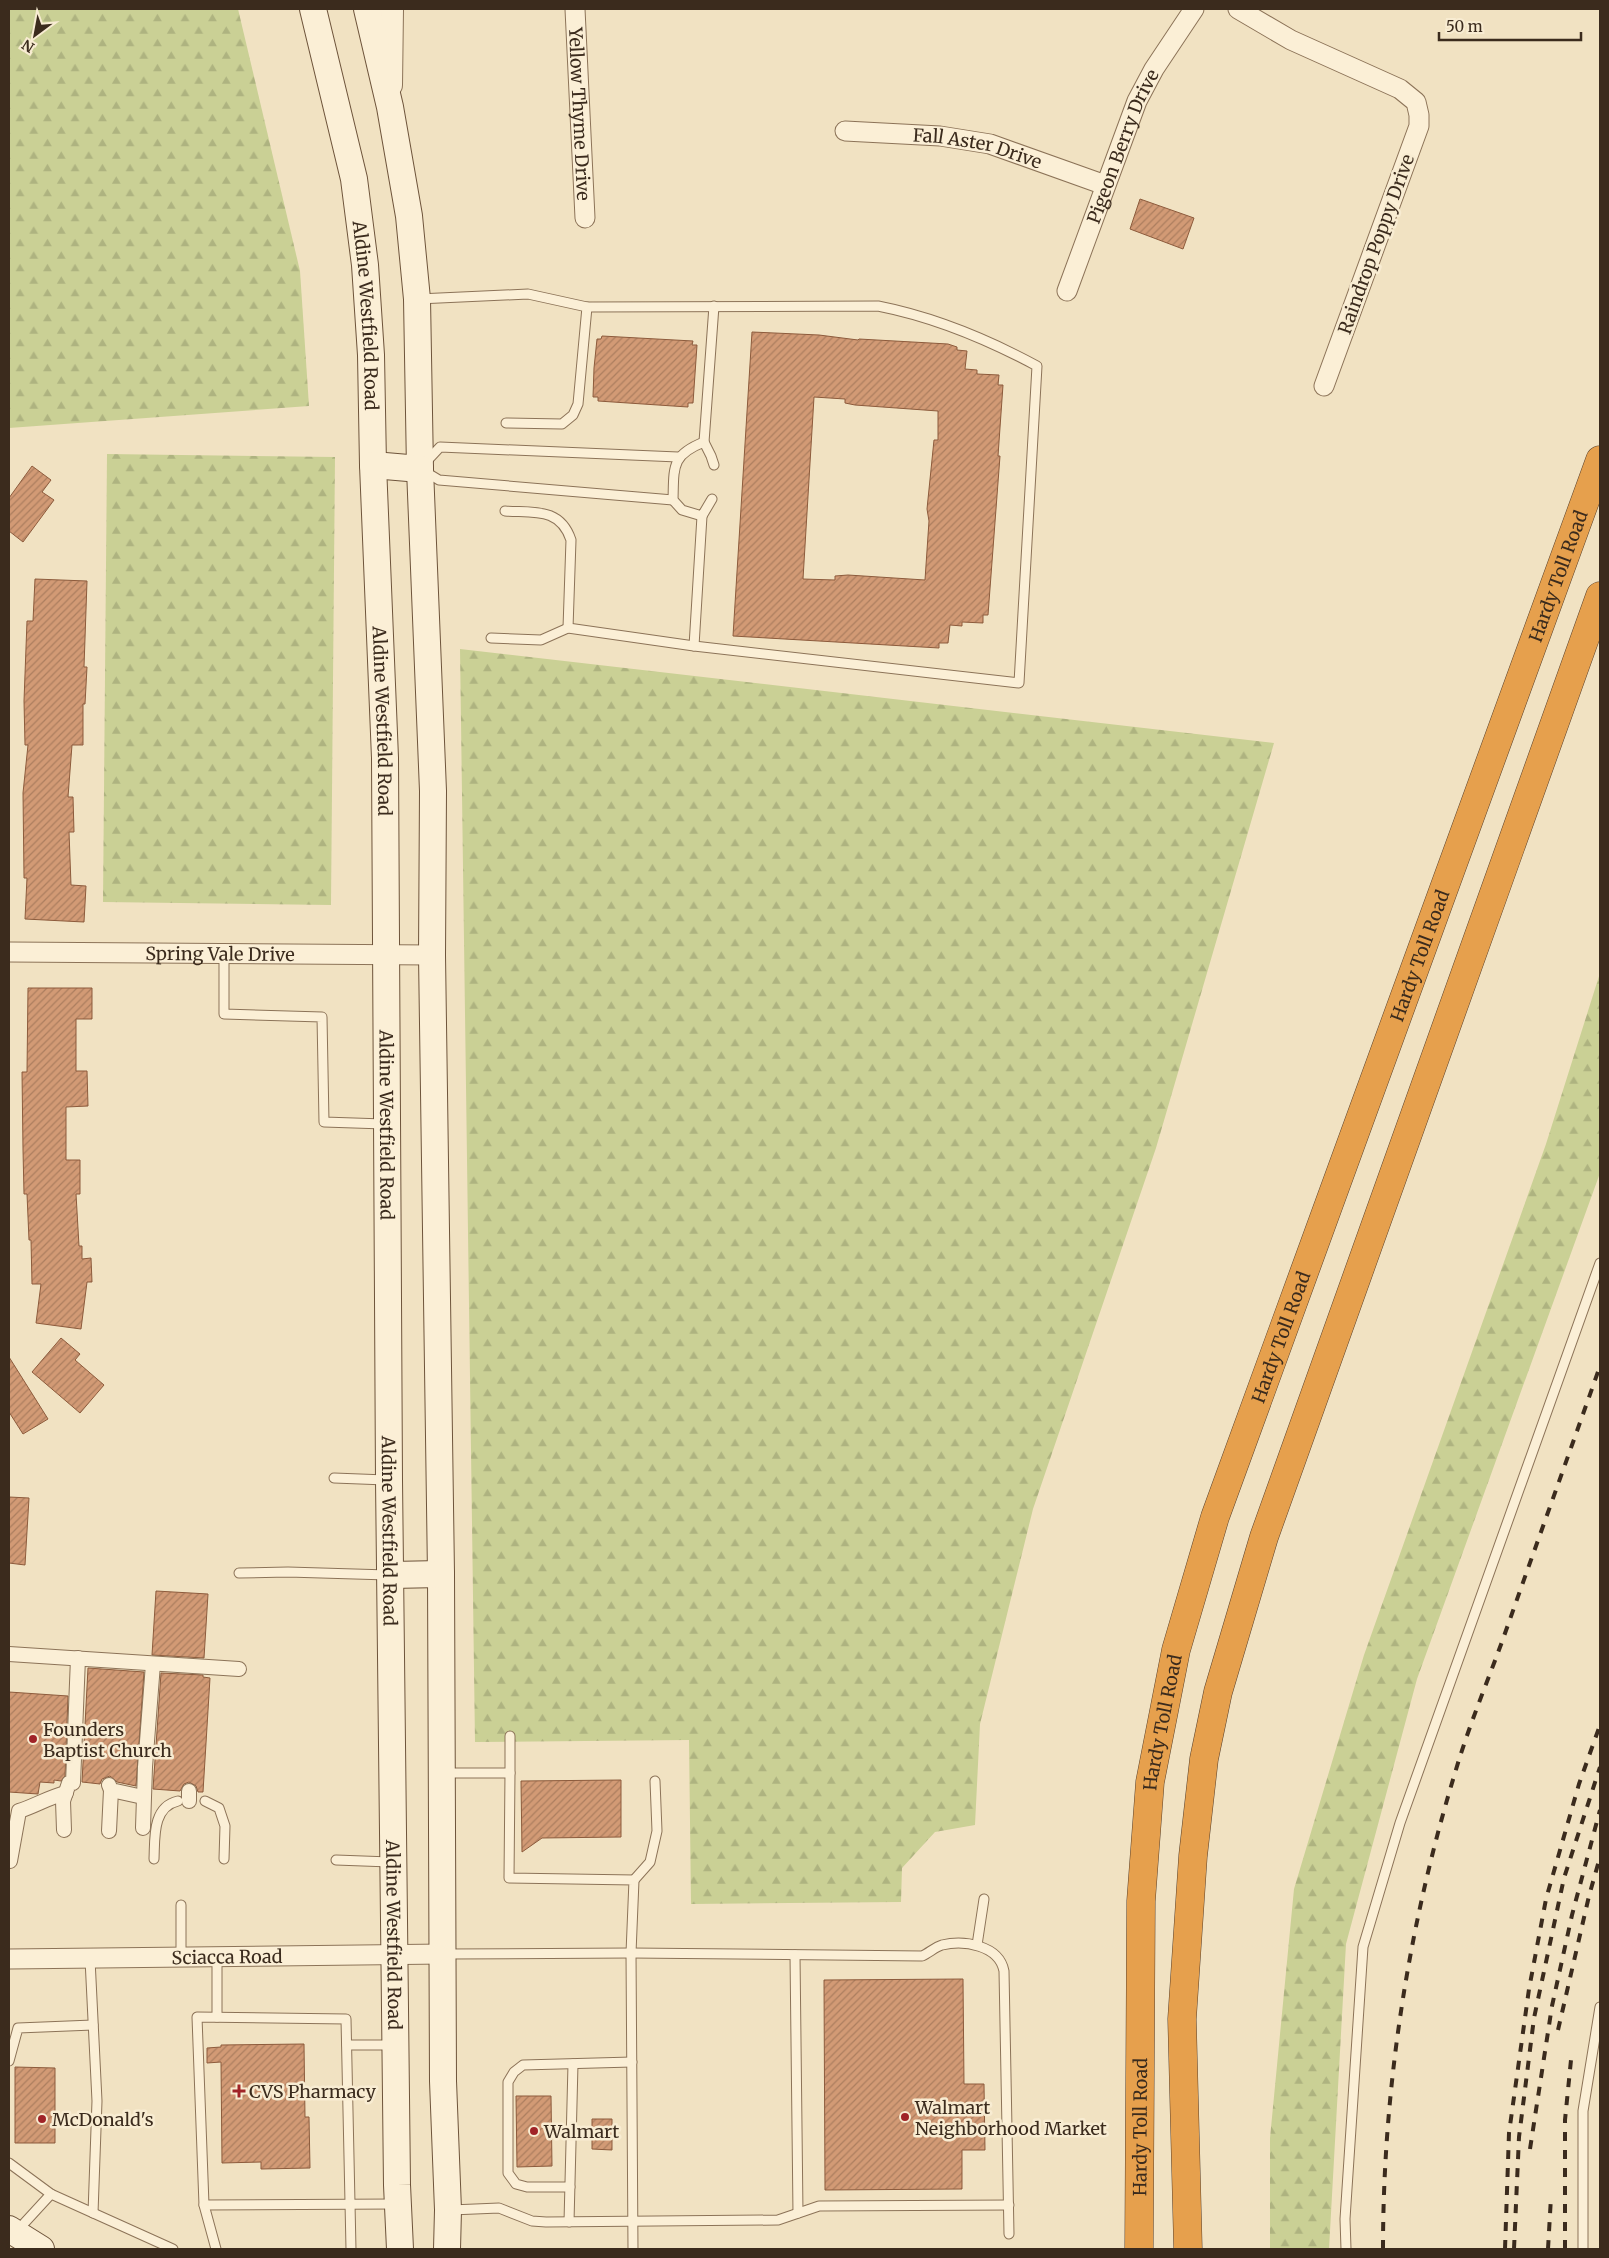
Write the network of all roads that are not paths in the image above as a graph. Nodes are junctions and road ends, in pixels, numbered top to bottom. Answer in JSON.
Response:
{"nodes":[{"id":1,"x":313,"y":9,"type":"edge"},
{"id":2,"x":368,"y":9,"type":"edge"},
{"id":3,"x":392,"y":9,"type":"edge"},
{"id":4,"x":575,"y":9,"type":"edge"},
{"id":5,"x":1194,"y":9,"type":"edge"},
{"id":6,"x":1238,"y":9,"type":"edge"},
{"id":7,"x":390,"y":107,"type":"junction"},
{"id":8,"x":845,"y":132,"type":"dead end"},
{"id":9,"x":1105,"y":185,"type":"junction"},
{"id":10,"x":585,"y":218,"type":"dead end"},
{"id":11,"x":1067,"y":291,"type":"dead end"},
{"id":12,"x":417,"y":299,"type":"junction"},
{"id":13,"x":714,"y":306,"type":"junction"},
{"id":14,"x":587,"y":307,"type":"junction"},
{"id":15,"x":1324,"y":386,"type":"dead end"},
{"id":16,"x":506,"y":423,"type":"dead end"},
{"id":17,"x":704,"y":442,"type":"junction"},
{"id":18,"x":678,"y":457,"type":"junction"},
{"id":19,"x":1600,"y":460,"type":"edge"},
{"id":20,"x":373,"y":465,"type":"junction"},
{"id":21,"x":714,"y":465,"type":"dead end"},
{"id":22,"x":420,"y":469,"type":"junction"},
{"id":23,"x":712,"y":498,"type":"dead end"},
{"id":24,"x":673,"y":500,"type":"junction"},
{"id":25,"x":505,"y":512,"type":"dead end"},
{"id":26,"x":702,"y":516,"type":"junction"},
{"id":27,"x":1600,"y":596,"type":"edge"},
{"id":28,"x":568,"y":628,"type":"junction"},
{"id":29,"x":491,"y":638,"type":"dead end"},
{"id":30,"x":694,"y":646,"type":"junction"},
{"id":31,"x":9,"y":952,"type":"edge"},
{"id":32,"x":224,"y":954,"type":"junction"},
{"id":33,"x":432,"y":955,"type":"junction"},
{"id":34,"x":386,"y":956,"type":"junction"},
{"id":35,"x":387,"y":1124,"type":"junction"},
{"id":36,"x":1600,"y":1262,"type":"edge"},
{"id":37,"x":334,"y":1478,"type":"dead end"},
{"id":38,"x":389,"y":1480,"type":"junction"},
{"id":39,"x":239,"y":1573,"type":"dead end"},
{"id":40,"x":441,"y":1574,"type":"junction"},
{"id":41,"x":391,"y":1575,"type":"junction"},
{"id":42,"x":9,"y":1654,"type":"edge"},
{"id":43,"x":78,"y":1658,"type":"junction"},
{"id":44,"x":153,"y":1664,"type":"junction"},
{"id":45,"x":239,"y":1669,"type":"dead end"},
{"id":46,"x":510,"y":1736,"type":"dead end"},
{"id":47,"x":443,"y":1772,"type":"junction"},
{"id":48,"x":510,"y":1774,"type":"junction"},
{"id":49,"x":655,"y":1781,"type":"dead end"},
{"id":50,"x":66,"y":1793,"type":"junction"},
{"id":51,"x":144,"y":1797,"type":"junction"},
{"id":52,"x":186,"y":1798,"type":"dead end"},
{"id":53,"x":205,"y":1802,"type":"dead end"},
{"id":54,"x":143,"y":1828,"type":"dead end"},
{"id":55,"x":64,"y":1830,"type":"dead end"},
{"id":56,"x":109,"y":1831,"type":"dead end"},
{"id":57,"x":224,"y":1858,"type":"dead end"},
{"id":58,"x":154,"y":1859,"type":"dead end"},
{"id":59,"x":336,"y":1860,"type":"dead end"},
{"id":60,"x":10,"y":1861,"type":"dead end"},
{"id":61,"x":393,"y":1862,"type":"junction"},
{"id":62,"x":634,"y":1880,"type":"junction"},
{"id":63,"x":984,"y":1899,"type":"dead end"},
{"id":64,"x":181,"y":1905,"type":"dead end"},
{"id":65,"x":977,"y":1945,"type":"junction"},
{"id":66,"x":631,"y":1953,"type":"junction"},
{"id":67,"x":444,"y":1954,"type":"junction"},
{"id":68,"x":394,"y":1955,"type":"junction"},
{"id":69,"x":795,"y":1955,"type":"junction"},
{"id":70,"x":217,"y":1957,"type":"junction"},
{"id":71,"x":181,"y":1958,"type":"junction"},
{"id":72,"x":90,"y":1959,"type":"junction"},
{"id":73,"x":9,"y":1960,"type":"edge"},
{"id":74,"x":1600,"y":2007,"type":"edge"},
{"id":75,"x":216,"y":2017,"type":"junction"},
{"id":76,"x":93,"y":2025,"type":"junction"},
{"id":77,"x":347,"y":2045,"type":"junction"},
{"id":78,"x":395,"y":2045,"type":"junction"},
{"id":79,"x":9,"y":2061,"type":"edge"},
{"id":80,"x":632,"y":2062,"type":"junction"},
{"id":81,"x":573,"y":2064,"type":"junction"},
{"id":82,"x":9,"y":2164,"type":"edge"},
{"id":83,"x":570,"y":2187,"type":"junction"},
{"id":84,"x":51,"y":2194,"type":"junction"},
{"id":85,"x":350,"y":2204,"type":"junction"},
{"id":86,"x":398,"y":2204,"type":"junction"},
{"id":87,"x":204,"y":2205,"type":"junction"},
{"id":88,"x":1009,"y":2205,"type":"junction"},
{"id":89,"x":448,"y":2210,"type":"junction"},
{"id":90,"x":93,"y":2213,"type":"junction"},
{"id":91,"x":798,"y":2213,"type":"junction"},
{"id":92,"x":634,"y":2221,"type":"junction"},
{"id":93,"x":570,"y":2222,"type":"junction"},
{"id":94,"x":1009,"y":2234,"type":"dead end"},
{"id":95,"x":11,"y":2235,"type":"edge"},
{"id":96,"x":41,"y":2249,"type":"edge"},
{"id":97,"x":173,"y":2249,"type":"edge"},
{"id":98,"x":216,"y":2249,"type":"edge"},
{"id":99,"x":351,"y":2249,"type":"edge"},
{"id":100,"x":400,"y":2249,"type":"edge"},
{"id":101,"x":447,"y":2249,"type":"edge"},
{"id":102,"x":633,"y":2249,"type":"edge"},
{"id":103,"x":1139,"y":2249,"type":"edge"},
{"id":104,"x":1188,"y":2249,"type":"edge"},
{"id":105,"x":1346,"y":2249,"type":"edge"},
{"id":106,"x":1583,"y":2249,"type":"edge"}],
"edges":[{"from":1,"to":20,"type":"main road","name":"Aldine Westfield Road"},
{"from":2,"to":7,"type":"main road"},
{"from":3,"to":7,"type":"street"},
{"from":4,"to":10,"type":"street","name":"Yellow Thyme Drive"},
{"from":5,"to":9,"type":"street","name":"Pigeon Berry Drive"},
{"from":6,"to":15,"type":"street","name":"Raindrop Poppy Drive"},
{"from":7,"to":12,"type":"main road"},
{"from":8,"to":9,"type":"street","name":"Fall Aster Drive"},
{"from":9,"to":11,"type":"street","name":"Pigeon Berry Drive"},
{"from":12,"to":14,"type":"lane"},
{"from":12,"to":22,"type":"main road"},
{"from":13,"to":14,"type":"lane"},
{"from":13,"to":17,"type":"lane"},
{"from":13,"to":30,"type":"lane"},
{"from":14,"to":16,"type":"lane"},
{"from":17,"to":18,"type":"lane"},
{"from":17,"to":21,"type":"lane"},
{"from":18,"to":22,"type":"lane"},
{"from":18,"to":24,"type":"lane"},
{"from":19,"to":103,"type":"highway","name":"Hardy Toll Road"},
{"from":20,"to":22,"type":"main road"},
{"from":20,"to":34,"type":"main road","name":"Aldine Westfield Road"},
{"from":22,"to":24,"type":"lane"},
{"from":22,"to":33,"type":"main road"},
{"from":23,"to":26,"type":"lane"},
{"from":24,"to":26,"type":"lane"},
{"from":25,"to":28,"type":"lane"},
{"from":26,"to":30,"type":"lane"},
{"from":27,"to":104,"type":"highway"},
{"from":28,"to":29,"type":"lane"},
{"from":28,"to":30,"type":"lane"},
{"from":31,"to":32,"type":"street","name":"Spring Vale Drive"},
{"from":32,"to":34,"type":"street","name":"Spring Vale Drive"},
{"from":32,"to":35,"type":"lane"},
{"from":33,"to":34,"type":"street","name":"Spring Vale Drive"},
{"from":33,"to":40,"type":"main road"},
{"from":34,"to":35,"type":"main road","name":"Aldine Westfield Road"},
{"from":35,"to":38,"type":"main road","name":"Aldine Westfield Road"},
{"from":36,"to":105,"type":"lane"},
{"from":37,"to":38,"type":"lane"},
{"from":38,"to":41,"type":"main road","name":"Aldine Westfield Road"},
{"from":39,"to":41,"type":"lane"},
{"from":40,"to":41,"type":"main road"},
{"from":40,"to":47,"type":"main road"},
{"from":41,"to":61,"type":"main road","name":"Aldine Westfield Road"},
{"from":42,"to":43,"type":"street"},
{"from":43,"to":44,"type":"street"},
{"from":43,"to":50,"type":"street"},
{"from":44,"to":45,"type":"street"},
{"from":44,"to":51,"type":"street"},
{"from":46,"to":48,"type":"lane"},
{"from":47,"to":48,"type":"lane"},
{"from":47,"to":67,"type":"main road"},
{"from":48,"to":62,"type":"lane"},
{"from":49,"to":62,"type":"lane"},
{"from":50,"to":55,"type":"street"},
{"from":50,"to":60,"type":"street"},
{"from":51,"to":54,"type":"street"},
{"from":51,"to":56,"type":"street"},
{"from":52,"to":58,"type":"lane"},
{"from":53,"to":57,"type":"lane"},
{"from":59,"to":61,"type":"lane"},
{"from":61,"to":68,"type":"main road","name":"Aldine Westfield Road"},
{"from":62,"to":66,"type":"lane"},
{"from":63,"to":65,"type":"lane"},
{"from":64,"to":71,"type":"lane"},
{"from":65,"to":69,"type":"lane"},
{"from":65,"to":88,"type":"lane"},
{"from":66,"to":67,"type":"lane"},
{"from":66,"to":69,"type":"lane"},
{"from":66,"to":80,"type":"lane"},
{"from":67,"to":68,"type":"street","name":"Sciacca Road"},
{"from":67,"to":89,"type":"main road"},
{"from":68,"to":70,"type":"street","name":"Sciacca Road"},
{"from":68,"to":78,"type":"main road","name":"Aldine Westfield Road"},
{"from":69,"to":91,"type":"lane"},
{"from":70,"to":71,"type":"street","name":"Sciacca Road"},
{"from":70,"to":75,"type":"lane"},
{"from":71,"to":72,"type":"street","name":"Sciacca Road"},
{"from":72,"to":73,"type":"street","name":"Sciacca Road"},
{"from":72,"to":76,"type":"lane"},
{"from":74,"to":106,"type":"lane"},
{"from":75,"to":77,"type":"lane"},
{"from":75,"to":87,"type":"lane"},
{"from":76,"to":79,"type":"lane"},
{"from":76,"to":90,"type":"lane"},
{"from":77,"to":78,"type":"lane"},
{"from":77,"to":85,"type":"lane"},
{"from":78,"to":86,"type":"main road","name":"Aldine Westfield Road"},
{"from":80,"to":81,"type":"lane"},
{"from":80,"to":92,"type":"lane"},
{"from":81,"to":83,"type":"lane"},
{"from":81,"to":83,"type":"lane"},
{"from":82,"to":84,"type":"lane"},
{"from":83,"to":93,"type":"lane"},
{"from":84,"to":90,"type":"lane"},
{"from":84,"to":95,"type":"lane"},
{"from":85,"to":86,"type":"lane"},
{"from":85,"to":87,"type":"lane"},
{"from":85,"to":99,"type":"lane"},
{"from":86,"to":100,"type":"main road","name":"Aldine Westfield Road"},
{"from":87,"to":98,"type":"lane"},
{"from":88,"to":91,"type":"lane"},
{"from":88,"to":94,"type":"lane"},
{"from":89,"to":93,"type":"lane"},
{"from":89,"to":101,"type":"main road"},
{"from":90,"to":97,"type":"lane"},
{"from":91,"to":92,"type":"lane"},
{"from":92,"to":93,"type":"lane"},
{"from":92,"to":102,"type":"lane"},
{"from":95,"to":96,"type":"main road"}]}
